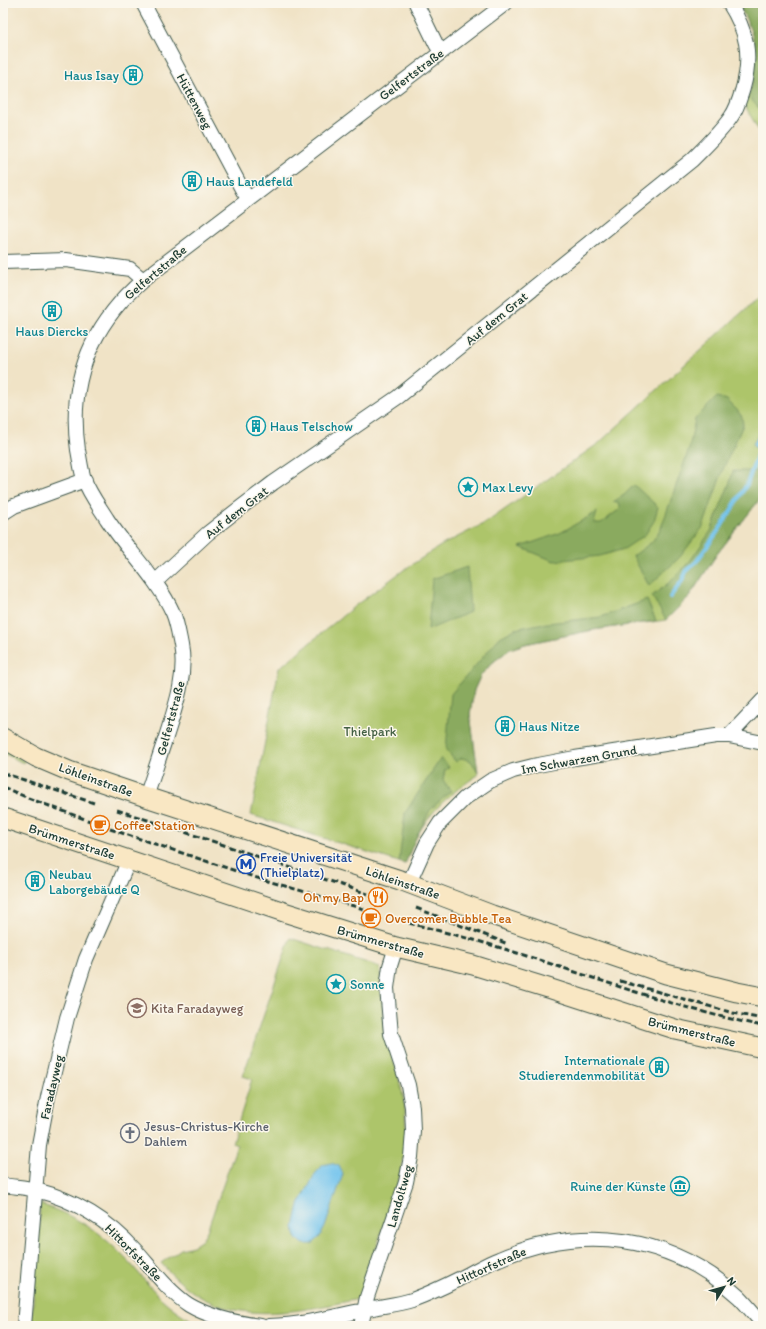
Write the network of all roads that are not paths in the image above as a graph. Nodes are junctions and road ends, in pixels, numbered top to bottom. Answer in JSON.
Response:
{"nodes":[{"id":1,"x":143,"y":3,"type":"edge"},
{"id":2,"x":416,"y":3,"type":"edge"},
{"id":3,"x":506,"y":3,"type":"edge"},
{"id":4,"x":728,"y":3,"type":"edge"},
{"id":5,"x":441,"y":52,"type":"junction"},
{"id":6,"x":248,"y":198,"type":"junction"},
{"id":7,"x":3,"y":262,"type":"edge"},
{"id":8,"x":143,"y":280,"type":"junction"},
{"id":9,"x":85,"y":480,"type":"junction"},
{"id":10,"x":3,"y":513,"type":"edge"},
{"id":11,"x":155,"y":582,"type":"junction"},
{"id":12,"x":763,"y":700,"type":"edge"},
{"id":13,"x":729,"y":736,"type":"junction"},
{"id":14,"x":3,"y":738,"type":"edge"},
{"id":15,"x":763,"y":743,"type":"edge"},
{"id":16,"x":146,"y":797,"type":"junction"},
{"id":17,"x":3,"y":818,"type":"edge"},
{"id":18,"x":129,"y":860,"type":"junction"},
{"id":19,"x":409,"y":884,"type":"junction"},
{"id":20,"x":396,"y":947,"type":"junction"},
{"id":21,"x":763,"y":997,"type":"edge"},
{"id":22,"x":763,"y":1048,"type":"edge"},
{"id":23,"x":3,"y":1185,"type":"edge"},
{"id":24,"x":35,"y":1189,"type":"junction"},
{"id":25,"x":364,"y":1310,"type":"junction"},
{"id":26,"x":763,"y":1324,"type":"edge"},
{"id":27,"x":24,"y":1326,"type":"edge"},
{"id":28,"x":262,"y":1326,"type":"edge"},
{"id":29,"x":269,"y":1326,"type":"edge"},
{"id":30,"x":361,"y":1326,"type":"edge"}],
"edges":[{"from":1,"to":6,"type":"street","name":"Hüttenweg"},
{"from":2,"to":5,"type":"street"},
{"from":3,"to":5,"type":"street","name":"Gelfertstraße"},
{"from":4,"to":11,"type":"street","name":"Auf dem Grat"},
{"from":5,"to":6,"type":"street","name":"Gelfertstraße"},
{"from":6,"to":8,"type":"street","name":"Gelfertstraße"},
{"from":7,"to":8,"type":"street"},
{"from":8,"to":9,"type":"street","name":"Gelfertstraße"},
{"from":9,"to":10,"type":"street"},
{"from":9,"to":11,"type":"street","name":"Gelfertstraße"},
{"from":11,"to":16,"type":"street","name":"Gelfertstraße"},
{"from":12,"to":13,"type":"street"},
{"from":13,"to":15,"type":"street","name":"Im Schwarzen Grund"},
{"from":13,"to":19,"type":"street","name":"Im Schwarzen Grund"},
{"from":14,"to":16,"type":"main road","name":"Löhleinstraße"},
{"from":16,"to":19,"type":"main road","name":"Löhleinstraße"},
{"from":17,"to":18,"type":"main road","name":"Brümmerstraße"},
{"from":18,"to":20,"type":"main road","name":"Brümmerstraße"},
{"from":18,"to":24,"type":"street","name":"Faradayweg"},
{"from":19,"to":21,"type":"main road","name":"Löhleinstraße"},
{"from":20,"to":22,"type":"main road","name":"Brümmerstraße"},
{"from":20,"to":25,"type":"street","name":"Landoltweg"},
{"from":23,"to":24,"type":"street","name":"Hittorfstraße"},
{"from":24,"to":27,"type":"street","name":"Faradayweg"},
{"from":24,"to":28,"type":"street","name":"Hittorfstraße"},
{"from":25,"to":26,"type":"street","name":"Hittorfstraße"},
{"from":25,"to":29,"type":"street","name":"Hittorfstraße"},
{"from":25,"to":30,"type":"street","name":"Landoltweg"}]}
